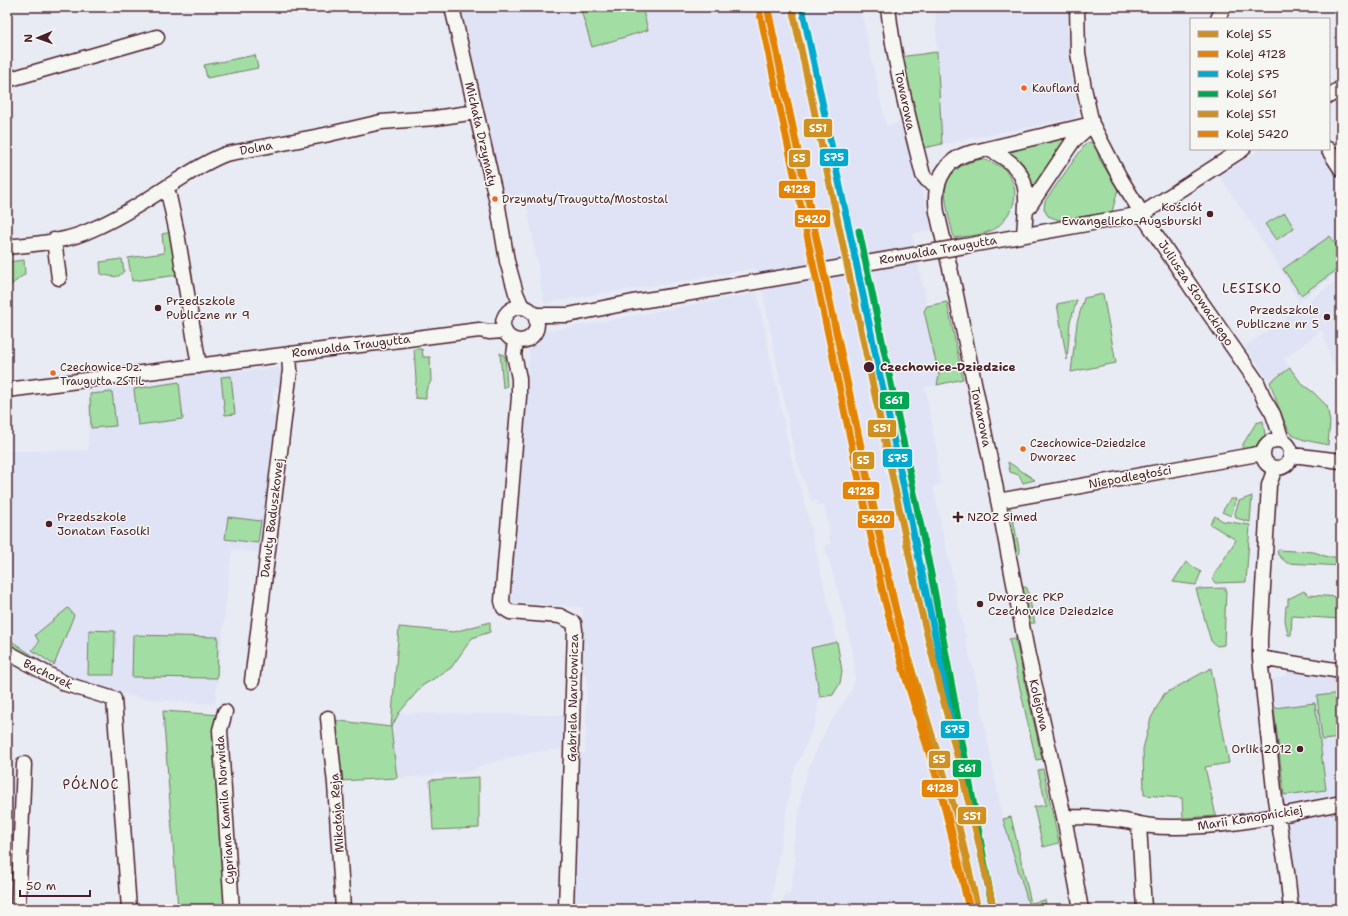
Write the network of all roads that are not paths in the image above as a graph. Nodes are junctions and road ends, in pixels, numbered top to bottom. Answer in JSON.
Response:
{"nodes":[{"id":1,"x":452,"y":7,"type":"edge"},
{"id":2,"x":888,"y":7,"type":"edge"},
{"id":3,"x":1078,"y":7,"type":"edge"},
{"id":4,"x":1222,"y":7,"type":"edge"},
{"id":5,"x":1218,"y":18,"type":"edge"},
{"id":6,"x":157,"y":37,"type":"dead end"},
{"id":7,"x":7,"y":80,"type":"edge"},
{"id":8,"x":1341,"y":88,"type":"edge"},
{"id":9,"x":1330,"y":95,"type":"edge"},
{"id":10,"x":476,"y":112,"type":"junction"},
{"id":11,"x":1092,"y":124,"type":"junction"},
{"id":12,"x":988,"y":149,"type":"junction"},
{"id":13,"x":1241,"y":150,"type":"edge"},
{"id":14,"x":1329,"y":150,"type":"edge"},
{"id":15,"x":1341,"y":169,"type":"edge"},
{"id":16,"x":937,"y":186,"type":"junction"},
{"id":17,"x":167,"y":187,"type":"junction"},
{"id":18,"x":1026,"y":210,"type":"junction"},
{"id":19,"x":1142,"y":214,"type":"junction"},
{"id":20,"x":1024,"y":234,"type":"junction"},
{"id":21,"x":54,"y":240,"type":"junction"},
{"id":22,"x":7,"y":247,"type":"edge"},
{"id":23,"x":58,"y":278,"type":"dead end"},
{"id":24,"x":510,"y":317,"type":"junction"},
{"id":25,"x":536,"y":321,"type":"junction"},
{"id":26,"x":520,"y":341,"type":"junction"},
{"id":27,"x":290,"y":354,"type":"junction"},
{"id":28,"x":199,"y":366,"type":"junction"},
{"id":29,"x":7,"y":390,"type":"edge"},
{"id":30,"x":1271,"y":445,"type":"junction"},
{"id":31,"x":1292,"y":455,"type":"junction"},
{"id":32,"x":1341,"y":460,"type":"edge"},
{"id":33,"x":1275,"y":468,"type":"junction"},
{"id":34,"x":998,"y":501,"type":"junction"},
{"id":35,"x":7,"y":652,"type":"edge"},
{"id":36,"x":1260,"y":658,"type":"junction"},
{"id":37,"x":1341,"y":670,"type":"edge"},
{"id":38,"x":252,"y":681,"type":"dead end"},
{"id":39,"x":226,"y":712,"type":"dead end"},
{"id":40,"x":328,"y":718,"type":"dead end"},
{"id":41,"x":24,"y":764,"type":"dead end"},
{"id":42,"x":1341,"y":803,"type":"edge"},
{"id":43,"x":1277,"y":815,"type":"junction"},
{"id":44,"x":1064,"y":818,"type":"junction"},
{"id":45,"x":1139,"y":825,"type":"junction"},
{"id":46,"x":18,"y":909,"type":"edge"},
{"id":47,"x":129,"y":909,"type":"edge"},
{"id":48,"x":232,"y":909,"type":"edge"},
{"id":49,"x":343,"y":909,"type":"edge"},
{"id":50,"x":566,"y":909,"type":"edge"},
{"id":51,"x":1081,"y":909,"type":"edge"},
{"id":52,"x":1144,"y":909,"type":"edge"},
{"id":53,"x":1292,"y":909,"type":"edge"}],
"edges":[{"from":1,"to":10,"type":"street","name":"Michała Drzymały"},
{"from":2,"to":16,"type":"street","name":"Towarowa"},
{"from":3,"to":11,"type":"street","name":"Juliusza Słowackiego"},
{"from":4,"to":5,"type":"street"},
{"from":6,"to":7,"type":"street"},
{"from":8,"to":9,"type":"street"},
{"from":10,"to":17,"type":"street","name":"Dolna"},
{"from":10,"to":24,"type":"street","name":"Michała Drzymały"},
{"from":11,"to":12,"type":"street"},
{"from":11,"to":18,"type":"street"},
{"from":11,"to":19,"type":"street","name":"Juliusza Słowackiego"},
{"from":12,"to":16,"type":"street"},
{"from":12,"to":18,"type":"street"},
{"from":13,"to":19,"type":"street"},
{"from":14,"to":15,"type":"street"},
{"from":16,"to":34,"type":"street","name":"Towarowa"},
{"from":17,"to":21,"type":"street","name":"Dolna"},
{"from":17,"to":28,"type":"street"},
{"from":18,"to":20,"type":"street"},
{"from":19,"to":20,"type":"street","name":"Romualda Traugutta"},
{"from":19,"to":30,"type":"street","name":"Juliusza Słowackiego"},
{"from":20,"to":25,"type":"street","name":"Romualda Traugutta","bridge":true},
{"from":21,"to":22,"type":"street","name":"Dolna"},
{"from":21,"to":23,"type":"street"},
{"from":24,"to":25,"type":"street"},
{"from":24,"to":26,"type":"street"},
{"from":24,"to":27,"type":"street","name":"Romualda Traugutta"},
{"from":25,"to":26,"type":"street"},
{"from":26,"to":50,"type":"street","name":"Gabriela Narutowicza"},
{"from":27,"to":28,"type":"street","name":"Romualda Traugutta"},
{"from":27,"to":38,"type":"street","name":"Danuty Baduszkowej"},
{"from":28,"to":29,"type":"street","name":"Romualda Traugutta"},
{"from":30,"to":31,"type":"street"},
{"from":30,"to":33,"type":"street"},
{"from":30,"to":34,"type":"street","name":"Niepodległości"},
{"from":31,"to":32,"type":"street"},
{"from":31,"to":33,"type":"street"},
{"from":33,"to":36,"type":"street"},
{"from":34,"to":44,"type":"street","name":"Kolejowa"},
{"from":35,"to":47,"type":"street","name":"Bachorek"},
{"from":36,"to":37,"type":"street"},
{"from":36,"to":43,"type":"street"},
{"from":39,"to":48,"type":"street","name":"Cypriana Kamila Norwida"},
{"from":40,"to":49,"type":"street","name":"Mikołaja Reja"},
{"from":41,"to":46,"type":"street"},
{"from":42,"to":43,"type":"street","name":"Marii Konopnickiej"},
{"from":43,"to":45,"type":"street","name":"Marii Konopnickiej"},
{"from":43,"to":53,"type":"street"},
{"from":44,"to":45,"type":"street","name":"Marii Konopnickiej"},
{"from":44,"to":51,"type":"street","name":"Kolejowa"},
{"from":45,"to":52,"type":"street"}]}
